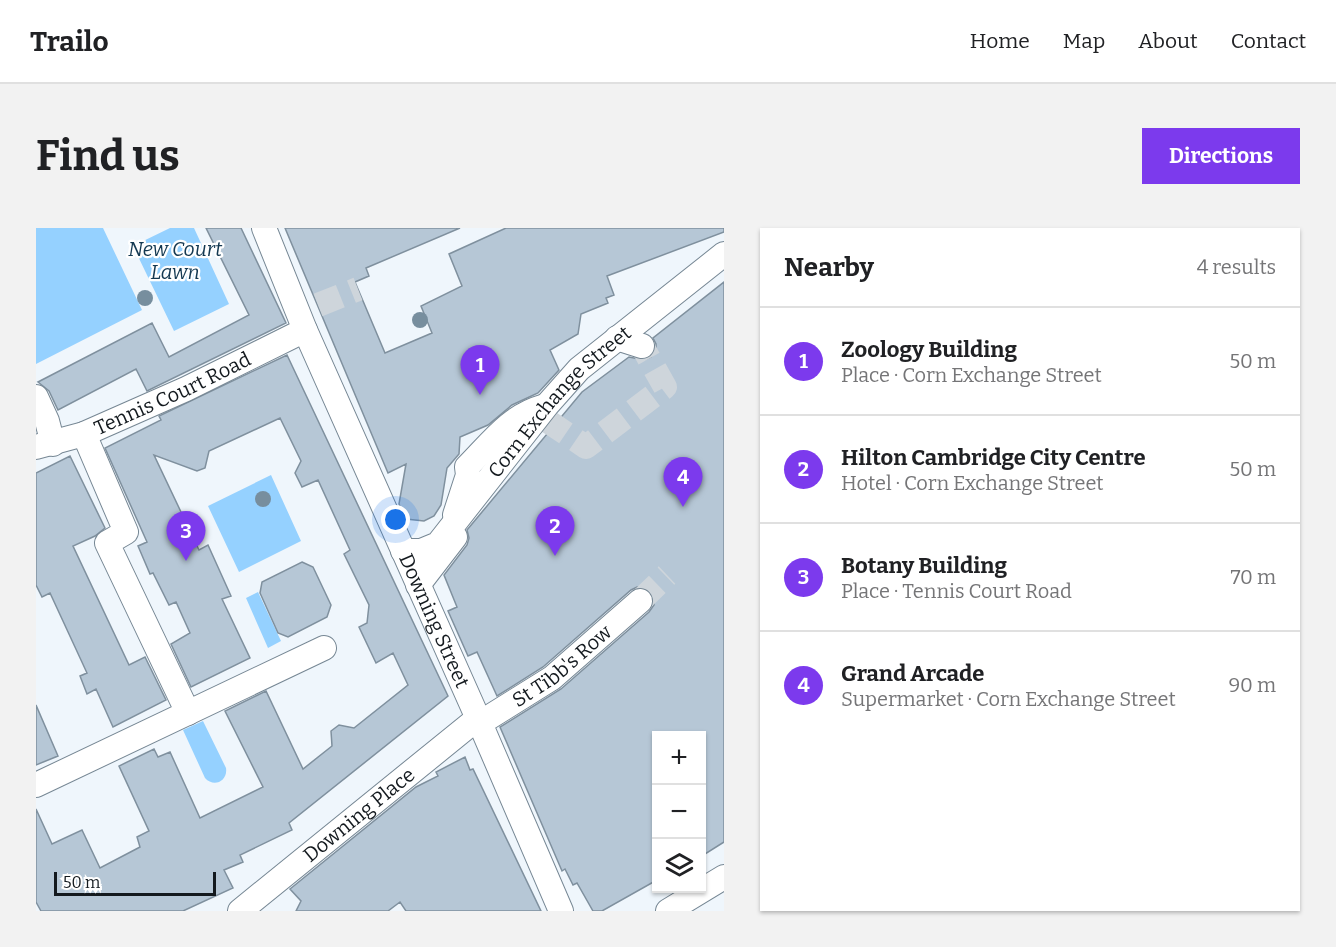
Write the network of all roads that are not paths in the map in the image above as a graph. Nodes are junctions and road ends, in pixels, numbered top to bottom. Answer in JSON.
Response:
{"nodes":[{"id":1,"x":264,"y":228,"type":"edge"},
{"id":2,"x":724,"y":254,"type":"edge"},
{"id":3,"x":307,"y":316,"type":"junction"},
{"id":4,"x":617,"y":338,"type":"junction"},
{"id":5,"x":642,"y":346,"type":"tunnel mouth"},
{"id":6,"x":37,"y":401,"type":"edge"},
{"id":7,"x":545,"y":412,"type":"junction"},
{"id":8,"x":84,"y":434,"type":"junction"},
{"id":9,"x":46,"y":442,"type":"edge"},
{"id":10,"x":403,"y":551,"type":"junction"},
{"id":11,"x":418,"y":585,"type":"junction"},
{"id":12,"x":640,"y":601,"type":"tunnel mouth"},
{"id":13,"x":324,"y":648,"type":"dead end"},
{"id":14,"x":188,"y":713,"type":"junction"},
{"id":15,"x":479,"y":720,"type":"junction"},
{"id":16,"x":36,"y":785,"type":"edge"},
{"id":17,"x":724,"y":877,"type":"edge"},
{"id":18,"x":240,"y":911,"type":"edge"},
{"id":19,"x":561,"y":911,"type":"edge"},
{"id":20,"x":668,"y":911,"type":"edge"}],
"edges":[{"from":1,"to":3,"type":"street","name":"Downing Street"},
{"from":2,"to":4,"type":"street","name":"Corn Exchange Street"},
{"from":3,"to":8,"type":"street","name":"Tennis Court Road"},
{"from":3,"to":10,"type":"street","name":"Downing Street"},
{"from":4,"to":5,"type":"street"},
{"from":4,"to":7,"type":"street","name":"Corn Exchange Street"},
{"from":6,"to":9,"type":"street"},
{"from":7,"to":10,"type":"street","name":"Corn Exchange Street"},
{"from":7,"to":11,"type":"street"},
{"from":8,"to":9,"type":"street","name":"Tennis Court Road"},
{"from":8,"to":14,"type":"street"},
{"from":10,"to":11,"type":"street","name":"Downing Street"},
{"from":11,"to":15,"type":"street","name":"Downing Street"},
{"from":12,"to":15,"type":"street","name":"St Tibb's Row"},
{"from":13,"to":14,"type":"street"},
{"from":14,"to":16,"type":"street"},
{"from":15,"to":18,"type":"street","name":"Downing Place"},
{"from":15,"to":19,"type":"street","name":"Downing Street"},
{"from":17,"to":20,"type":"street"}]}
